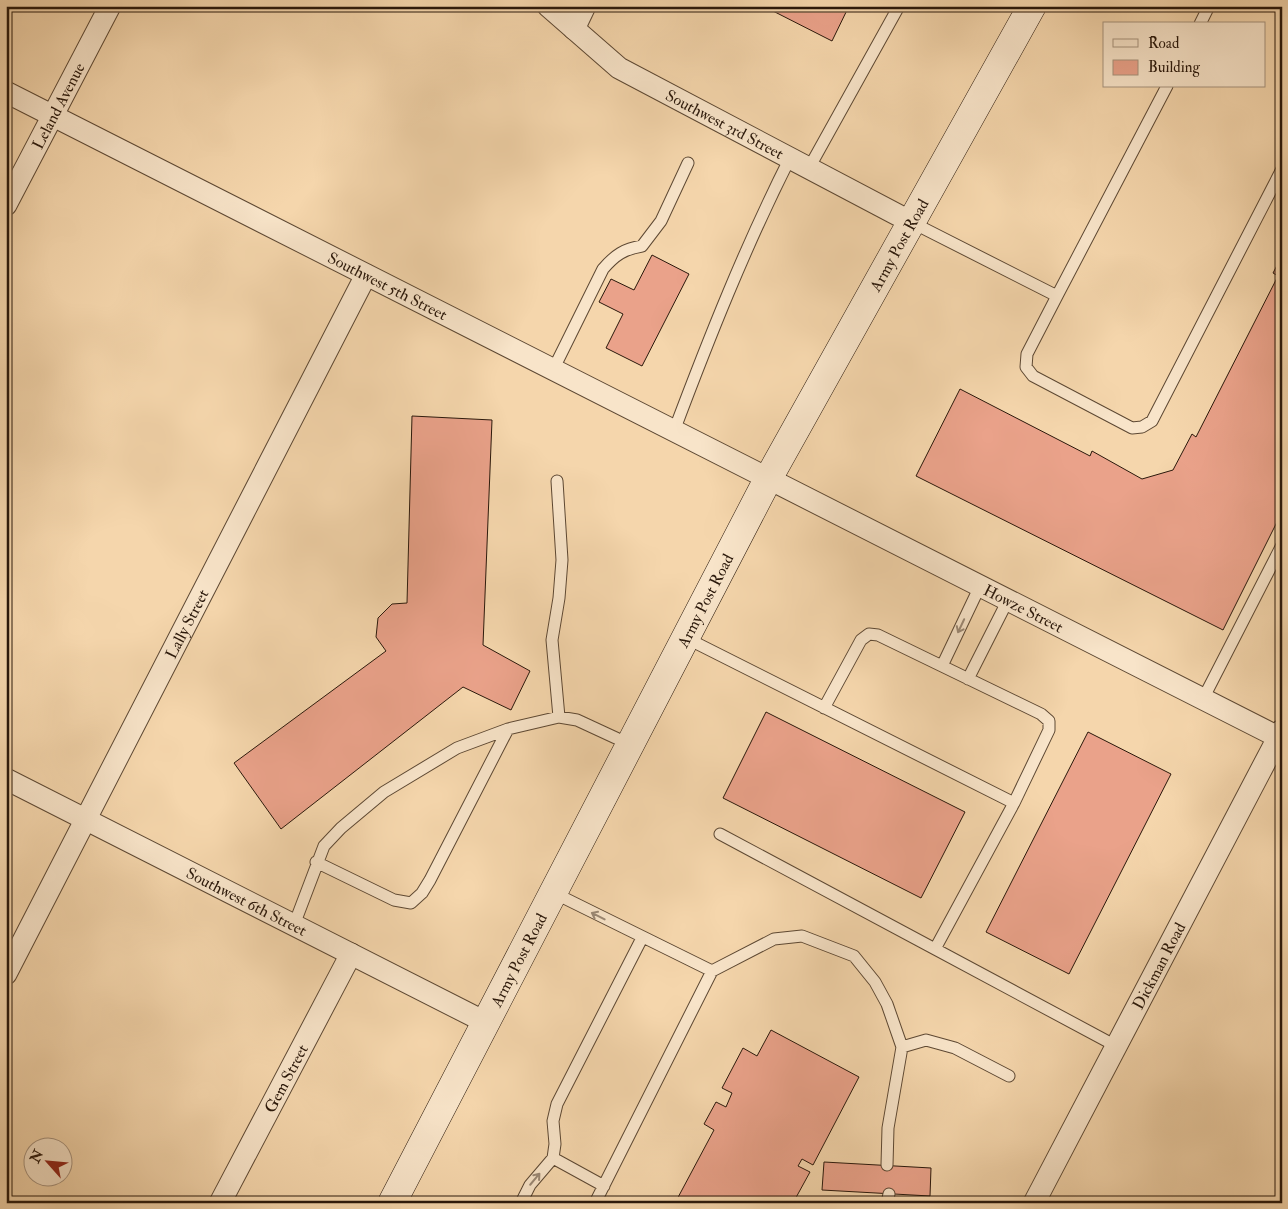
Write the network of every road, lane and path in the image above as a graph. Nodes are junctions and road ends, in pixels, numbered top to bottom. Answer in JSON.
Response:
{"nodes":[{"id":1,"x":110,"y":6,"type":"edge"},
{"id":2,"x":548,"y":6,"type":"edge"},
{"id":3,"x":585,"y":6,"type":"edge"},
{"id":4,"x":899,"y":6,"type":"edge"},
{"id":5,"x":1032,"y":6,"type":"edge"},
{"id":6,"x":1209,"y":6,"type":"edge"},
{"id":7,"x":1201,"y":22,"type":"edge"},
{"id":8,"x":574,"y":29,"type":"junction"},
{"id":9,"x":1166,"y":88,"type":"edge"},
{"id":10,"x":6,"y":92,"type":"edge"},
{"id":11,"x":53,"y":116,"type":"junction"},
{"id":12,"x":790,"y":158,"type":"junction"},
{"id":13,"x":688,"y":162,"type":"dead end"},
{"id":14,"x":809,"y":168,"type":"junction"},
{"id":15,"x":1282,"y":169,"type":"edge"},
{"id":16,"x":6,"y":205,"type":"edge"},
{"id":17,"x":913,"y":223,"type":"junction"},
{"id":18,"x":366,"y":275,"type":"junction"},
{"id":19,"x":1056,"y":296,"type":"junction"},
{"id":20,"x":553,"y":370,"type":"junction"},
{"id":21,"x":674,"y":431,"type":"junction"},
{"id":22,"x":768,"y":479,"type":"junction"},
{"id":23,"x":557,"y":481,"type":"dead end"},
{"id":24,"x":1282,"y":545,"type":"edge"},
{"id":25,"x":980,"y":586,"type":"junction"},
{"id":26,"x":1008,"y":600,"type":"junction"},
{"id":27,"x":686,"y":638,"type":"junction"},
{"id":28,"x":942,"y":666,"type":"junction"},
{"id":29,"x":968,"y":679,"type":"junction"},
{"id":30,"x":1203,"y":699,"type":"junction"},
{"id":31,"x":824,"y":708,"type":"junction"},
{"id":32,"x":559,"y":717,"type":"junction"},
{"id":33,"x":508,"y":730,"type":"junction"},
{"id":34,"x":1281,"y":735,"type":"edge"},
{"id":35,"x":631,"y":745,"type":"junction"},
{"id":36,"x":6,"y":779,"type":"edge"},
{"id":37,"x":1014,"y":802,"type":"junction"},
{"id":38,"x":87,"y":820,"type":"junction"},
{"id":39,"x":720,"y":834,"type":"dead end"},
{"id":40,"x":316,"y":862,"type":"junction"},
{"id":41,"x":554,"y":893,"type":"junction"},
{"id":42,"x":294,"y":925,"type":"junction"},
{"id":43,"x":642,"y":938,"type":"junction"},
{"id":44,"x":935,"y":949,"type":"junction"},
{"id":45,"x":351,"y":954,"type":"junction"},
{"id":46,"x":712,"y":971,"type":"junction"},
{"id":47,"x":6,"y":974,"type":"edge"},
{"id":48,"x":486,"y":1023,"type":"junction"},
{"id":49,"x":1116,"y":1046,"type":"junction"},
{"id":50,"x":902,"y":1047,"type":"junction"},
{"id":51,"x":1009,"y":1076,"type":"dead end"},
{"id":52,"x":553,"y":1158,"type":"junction"},
{"id":53,"x":887,"y":1165,"type":"dead end"},
{"id":54,"x":604,"y":1186,"type":"junction"},
{"id":55,"x":220,"y":1203,"type":"edge"},
{"id":56,"x":392,"y":1203,"type":"edge"},
{"id":57,"x":521,"y":1203,"type":"edge"},
{"id":58,"x":595,"y":1203,"type":"edge"},
{"id":59,"x":1034,"y":1203,"type":"edge"}],
"edges":[{"from":1,"to":11,"type":"street","name":"Leland Avenue"},
{"from":2,"to":8,"type":"street","name":"Southwest 3rd Street"},
{"from":3,"to":8,"type":"street"},
{"from":4,"to":14,"type":"lane"},
{"from":5,"to":17,"type":"main road","name":"Army Post Road"},
{"from":6,"to":7,"type":"lane"},
{"from":8,"to":12,"type":"street","name":"Southwest 3rd Street"},
{"from":9,"to":19,"type":"lane"},
{"from":10,"to":11,"type":"street","name":"Southwest 5th Street"},
{"from":11,"to":16,"type":"street","name":"Leland Avenue"},
{"from":11,"to":18,"type":"street","name":"Southwest 5th Street"},
{"from":12,"to":14,"type":"street","name":"Southwest 3rd Street"},
{"from":12,"to":21,"type":"lane"},
{"from":13,"to":20,"type":"lane"},
{"from":14,"to":17,"type":"street","name":"Southwest 3rd Street"},
{"from":15,"to":19,"type":"lane"},
{"from":17,"to":19,"type":"lane"},
{"from":17,"to":22,"type":"main road","name":"Army Post Road"},
{"from":18,"to":20,"type":"street","name":"Southwest 5th Street"},
{"from":18,"to":38,"type":"street","name":"Lally Street"},
{"from":20,"to":21,"type":"street","name":"Southwest 5th Street"},
{"from":21,"to":22,"type":"street","name":"Southwest 5th Street"},
{"from":22,"to":25,"type":"street","name":"Howze Street"},
{"from":22,"to":27,"type":"main road","name":"Army Post Road"},
{"from":23,"to":32,"type":"lane"},
{"from":24,"to":30,"type":"lane"},
{"from":25,"to":26,"type":"street","name":"Howze Street"},
{"from":25,"to":28,"type":"lane","one_way":true},
{"from":26,"to":29,"type":"lane"},
{"from":26,"to":30,"type":"street","name":"Howze Street"},
{"from":27,"to":31,"type":"lane"},
{"from":27,"to":35,"type":"main road","name":"Army Post Road"},
{"from":28,"to":29,"type":"lane"},
{"from":28,"to":31,"type":"lane"},
{"from":29,"to":37,"type":"lane"},
{"from":30,"to":34,"type":"street","name":"Howze Street"},
{"from":31,"to":37,"type":"lane"},
{"from":32,"to":33,"type":"lane"},
{"from":32,"to":35,"type":"lane"},
{"from":33,"to":40,"type":"lane"},
{"from":33,"to":40,"type":"lane"},
{"from":34,"to":49,"type":"street","name":"Dickman Road"},
{"from":35,"to":41,"type":"main road","name":"Army Post Road"},
{"from":36,"to":38,"type":"street","name":"Southwest 6th Street"},
{"from":37,"to":44,"type":"lane"},
{"from":38,"to":42,"type":"street","name":"Southwest 6th Street"},
{"from":38,"to":47,"type":"street","name":"Lally Street"},
{"from":39,"to":44,"type":"lane"},
{"from":40,"to":42,"type":"lane"},
{"from":43,"to":41,"type":"lane","one_way":true},
{"from":41,"to":48,"type":"main road","name":"Army Post Road"},
{"from":42,"to":45,"type":"street","name":"Southwest 6th Street"},
{"from":43,"to":46,"type":"lane"},
{"from":43,"to":52,"type":"lane"},
{"from":44,"to":49,"type":"lane"},
{"from":45,"to":48,"type":"street","name":"Southwest 6th Street"},
{"from":45,"to":55,"type":"street","name":"Gem Street"},
{"from":46,"to":50,"type":"lane"},
{"from":46,"to":54,"type":"lane"},
{"from":48,"to":56,"type":"main road","name":"Army Post Road"},
{"from":49,"to":59,"type":"street","name":"Dickman Road"},
{"from":50,"to":51,"type":"lane"},
{"from":50,"to":53,"type":"lane"},
{"from":52,"to":54,"type":"lane"},
{"from":57,"to":52,"type":"lane","one_way":true},
{"from":54,"to":58,"type":"lane"}]}
